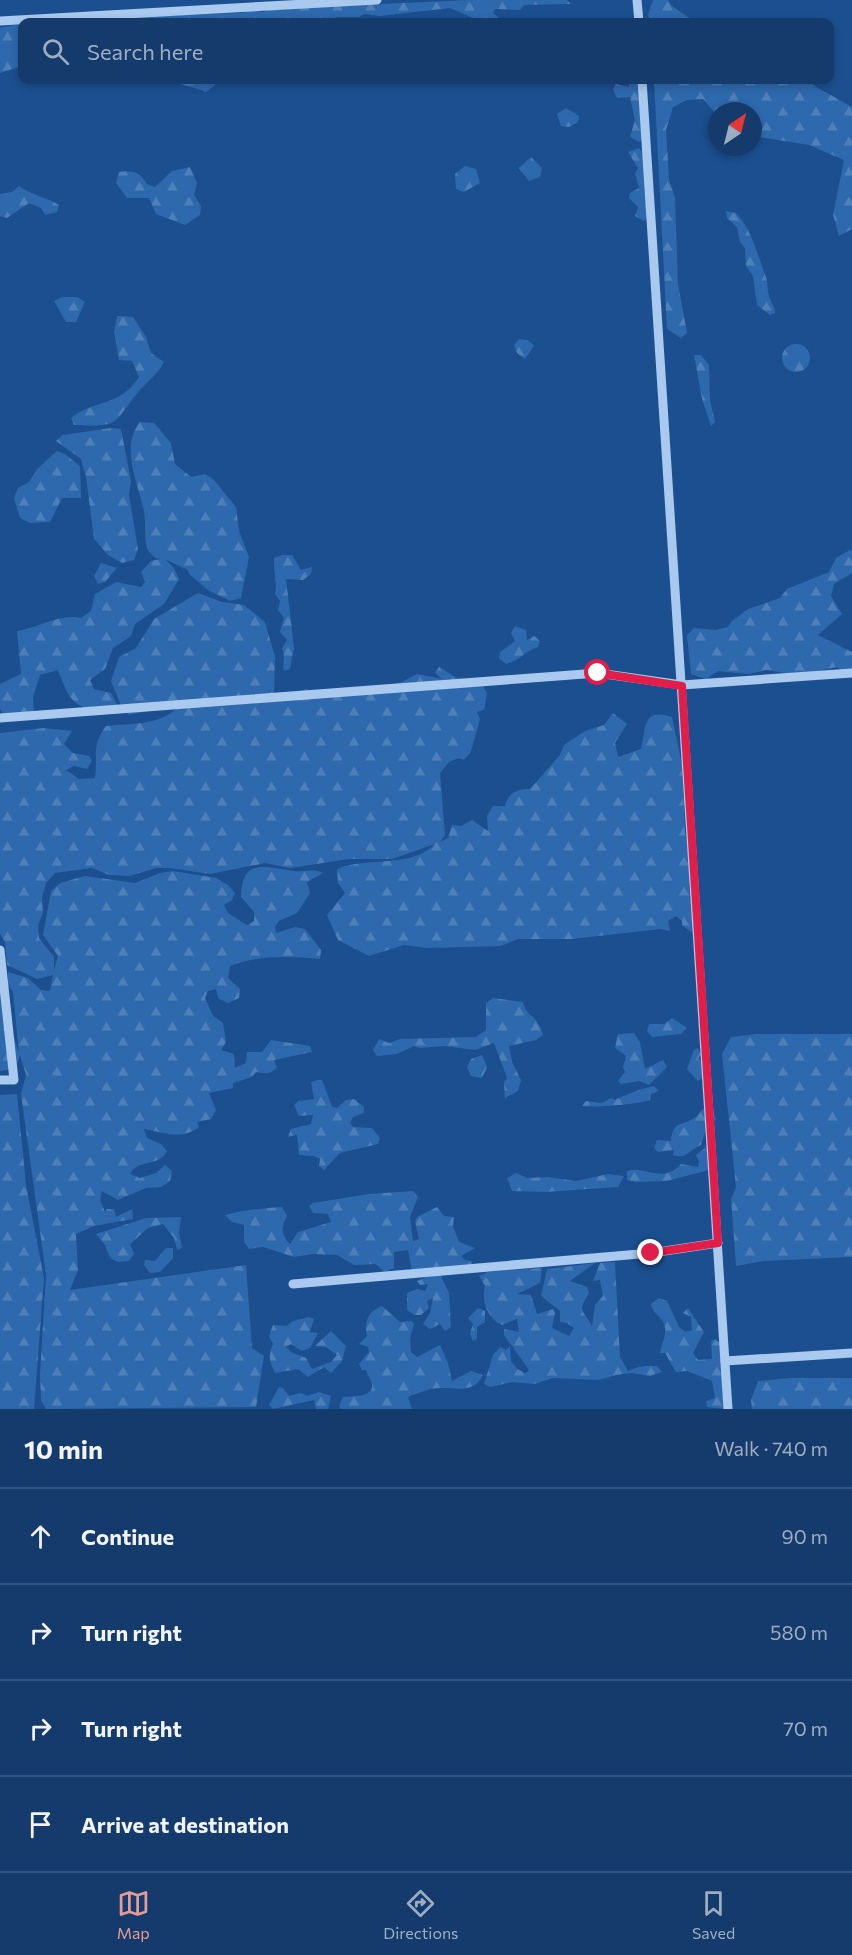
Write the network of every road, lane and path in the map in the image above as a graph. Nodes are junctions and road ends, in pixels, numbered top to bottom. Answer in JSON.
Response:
{"nodes":[{"id":1,"x":377,"y":0,"type":"edge"},
{"id":2,"x":637,"y":0,"type":"edge"},
{"id":3,"x":54,"y":18,"type":"edge"},
{"id":4,"x":639,"y":18,"type":"edge"},
{"id":5,"x":18,"y":20,"type":"edge"},
{"id":6,"x":0,"y":21,"type":"edge"},
{"id":7,"x":642,"y":84,"type":"edge"},
{"id":8,"x":852,"y":673,"type":"edge"},
{"id":9,"x":682,"y":686,"type":"junction"},
{"id":10,"x":0,"y":718,"type":"edge"},
{"id":11,"x":0,"y":950,"type":"edge"},
{"id":12,"x":0,"y":1080,"type":"edge"},
{"id":13,"x":718,"y":1243,"type":"junction"},
{"id":14,"x":292,"y":1284,"type":"dead end"},
{"id":15,"x":852,"y":1353,"type":"edge"},
{"id":16,"x":725,"y":1361,"type":"junction"},
{"id":17,"x":729,"y":1409,"type":"edge"}],
"edges":[{"from":1,"to":3,"type":"street"},
{"from":2,"to":4,"type":"street"},
{"from":5,"to":6,"type":"street"},
{"from":7,"to":9,"type":"street"},
{"from":8,"to":9,"type":"street"},
{"from":9,"to":10,"type":"street"},
{"from":9,"to":13,"type":"street"},
{"from":11,"to":12,"type":"street"},
{"from":13,"to":14,"type":"street"},
{"from":13,"to":16,"type":"street"},
{"from":15,"to":16,"type":"street"},
{"from":16,"to":17,"type":"street"}]}
